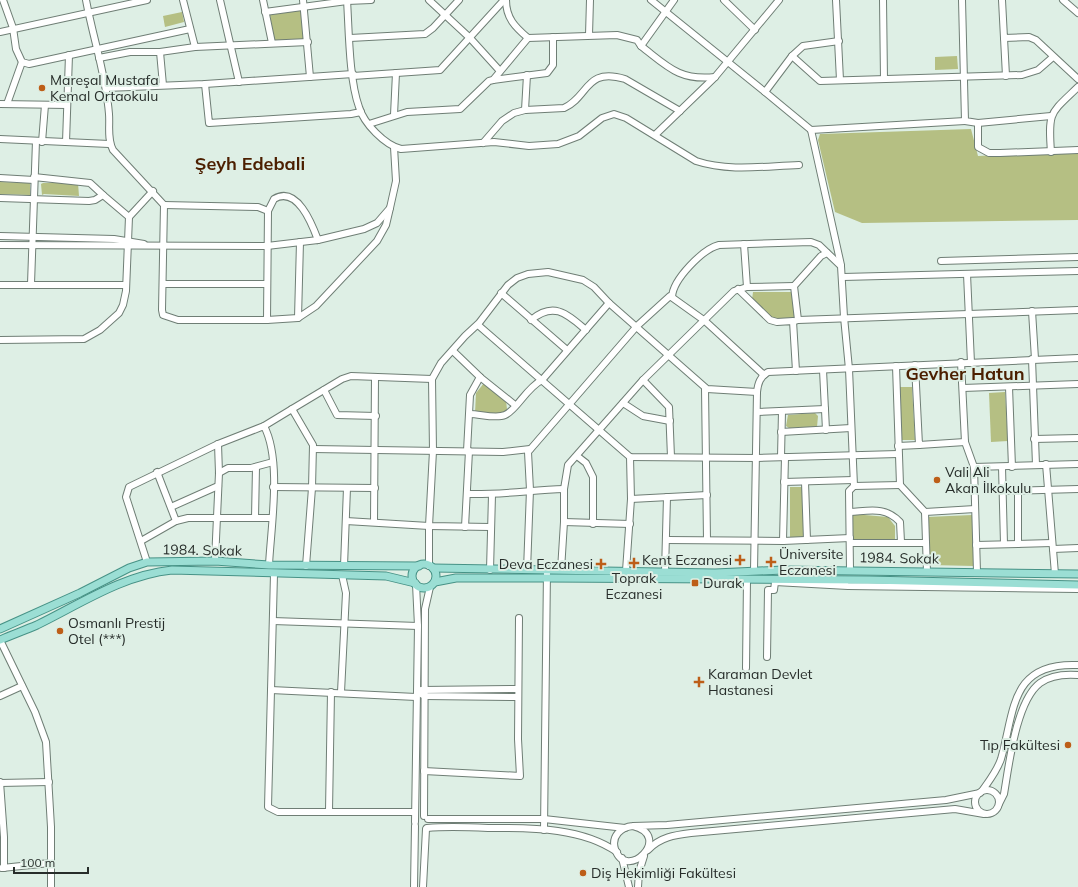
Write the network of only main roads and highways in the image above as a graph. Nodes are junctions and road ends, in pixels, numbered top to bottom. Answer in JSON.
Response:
{"nodes":[{"id":1,"x":164,"y":562,"type":"junction"},
{"id":2,"x":419,"y":566,"type":"junction"},
{"id":3,"x":431,"y":567,"type":"junction"},
{"id":4,"x":165,"y":571,"type":"junction"},
{"id":5,"x":547,"y":574,"type":"junction"},
{"id":6,"x":1078,"y":574,"type":"edge"},
{"id":7,"x":415,"y":583,"type":"junction"},
{"id":8,"x":432,"y":584,"type":"junction"},
{"id":9,"x":1078,"y":585,"type":"edge"},
{"id":10,"x":0,"y":629,"type":"edge"},
{"id":11,"x":0,"y":640,"type":"edge"}],
"edges":[{"from":1,"to":2,"type":"main road","name":"1984. Sokak"},
{"from":1,"to":4,"type":"main road"},
{"from":1,"to":10,"type":"main road","name":"1984. Sokak"},
{"from":2,"to":3,"type":"main road"},
{"from":2,"to":7,"type":"main road"},
{"from":3,"to":5,"type":"main road","name":"1984. Sokak"},
{"from":3,"to":8,"type":"main road"},
{"from":4,"to":7,"type":"main road"},
{"from":4,"to":11,"type":"main road"},
{"from":5,"to":6,"type":"main road","name":"1984. Sokak"},
{"from":5,"to":8,"type":"main road"},
{"from":5,"to":9,"type":"main road"},
{"from":7,"to":8,"type":"main road"}]}
